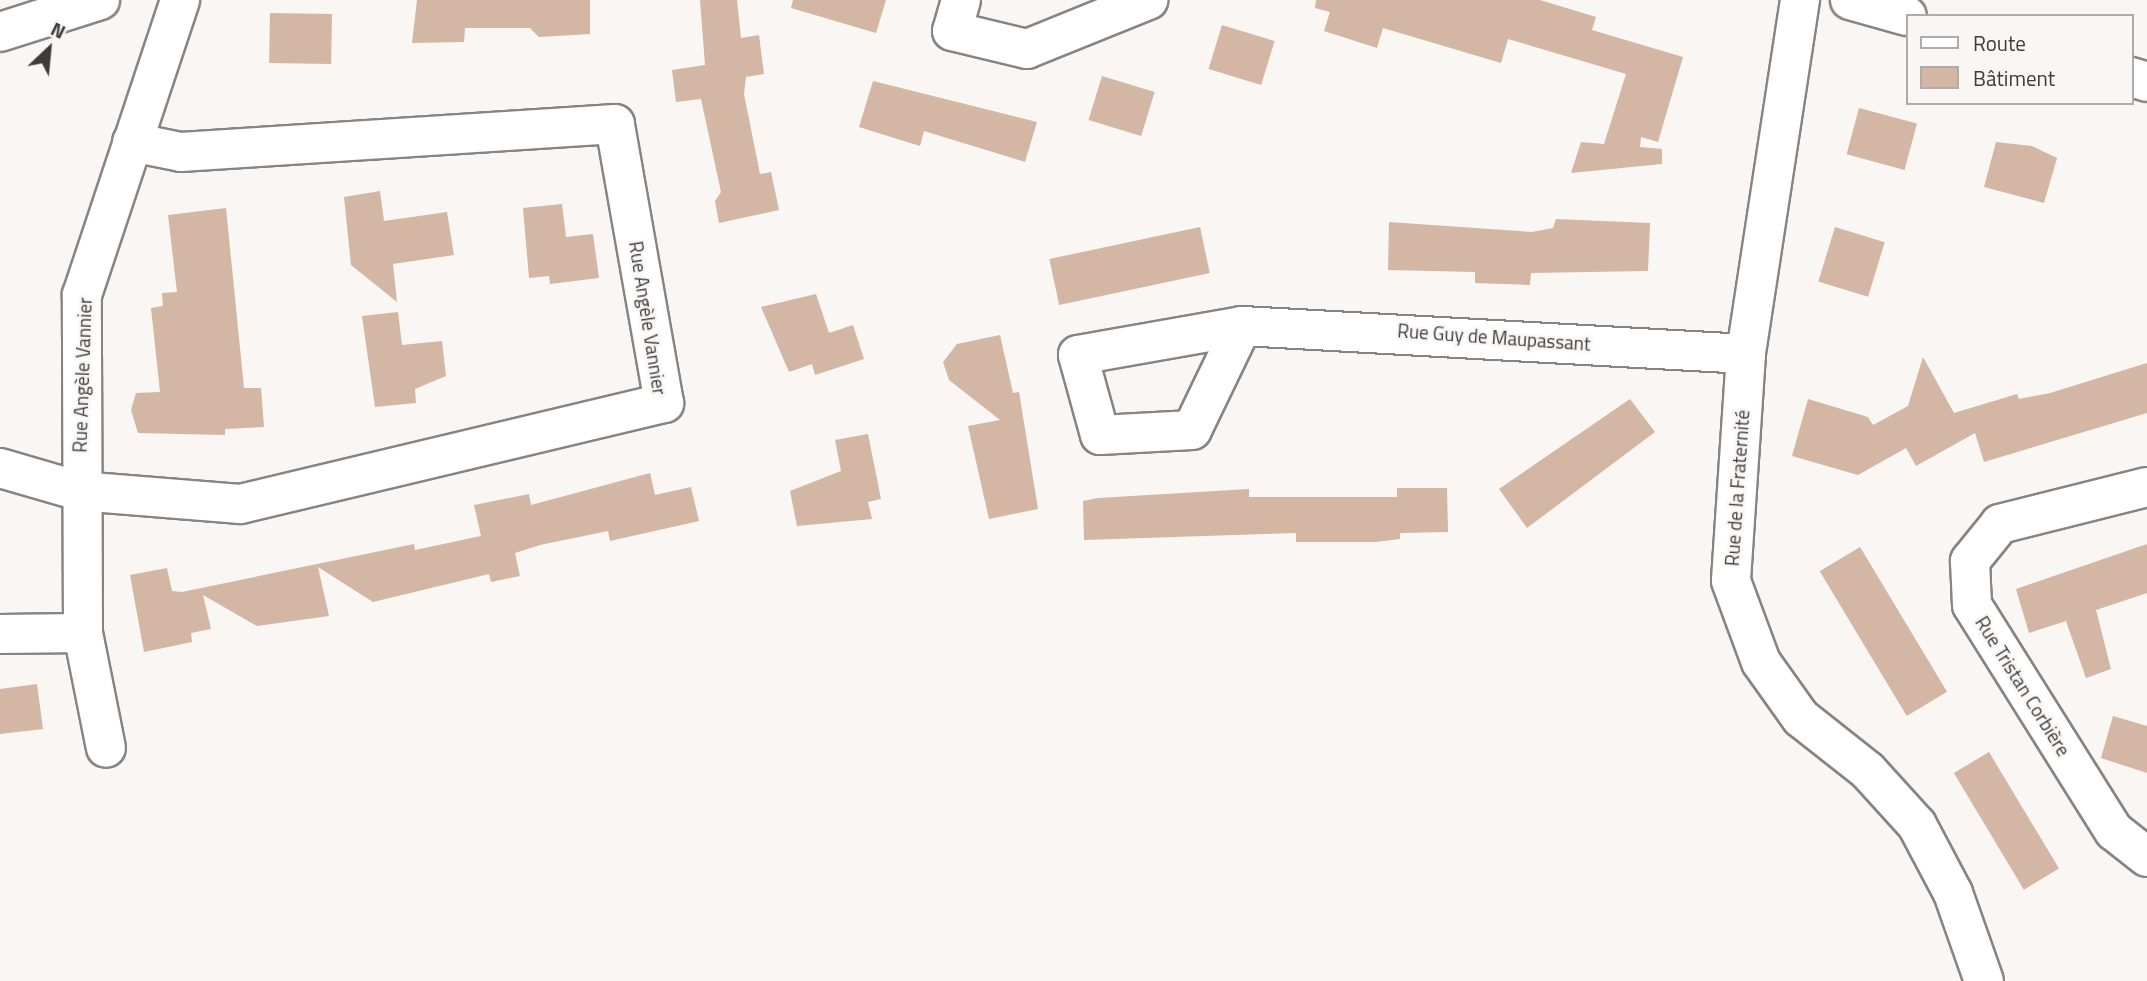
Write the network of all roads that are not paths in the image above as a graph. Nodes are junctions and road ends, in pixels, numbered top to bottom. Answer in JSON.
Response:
{"nodes":[{"id":1,"x":100,"y":0,"type":"edge"},
{"id":2,"x":180,"y":0,"type":"edge"},
{"id":3,"x":961,"y":0,"type":"edge"},
{"id":4,"x":1800,"y":0,"type":"edge"},
{"id":5,"x":1850,"y":0,"type":"edge"},
{"id":6,"x":1117,"y":3,"type":"edge"},
{"id":7,"x":1906,"y":16,"type":"edge"},
{"id":8,"x":0,"y":32,"type":"edge"},
{"id":9,"x":132,"y":142,"type":"junction"},
{"id":10,"x":1242,"y":326,"type":"dead end"},
{"id":11,"x":1746,"y":354,"type":"junction"},
{"id":12,"x":0,"y":468,"type":"edge"},
{"id":13,"x":2147,"y":486,"type":"edge"},
{"id":14,"x":79,"y":491,"type":"junction"},
{"id":15,"x":0,"y":634,"type":"edge"},
{"id":16,"x":83,"y":634,"type":"junction"},
{"id":17,"x":106,"y":748,"type":"dead end"},
{"id":18,"x":2147,"y":857,"type":"edge"},
{"id":19,"x":1984,"y":981,"type":"edge"}],
"edges":[{"from":1,"to":8,"type":"street"},
{"from":2,"to":9,"type":"street","name":"Rue Angèle Vannier"},
{"from":3,"to":6,"type":"street"},
{"from":4,"to":11,"type":"street","name":"Rue de la Fraternité"},
{"from":5,"to":7,"type":"street"},
{"from":9,"to":14,"type":"street","name":"Rue Angèle Vannier"},
{"from":9,"to":14,"type":"street","name":"Rue Angèle Vannier"},
{"from":10,"to":11,"type":"street","name":"Rue Guy de Maupassant"},
{"from":11,"to":19,"type":"street","name":"Rue de la Fraternité"},
{"from":12,"to":14,"type":"street","name":"Rue Angèle Vannier"},
{"from":13,"to":18,"type":"street","name":"Rue Tristan Corbière"},
{"from":14,"to":16,"type":"street","name":"Rue Angèle Vannier"},
{"from":15,"to":16,"type":"street"},
{"from":16,"to":17,"type":"street","name":"Rue Angèle Vannier"}]}
